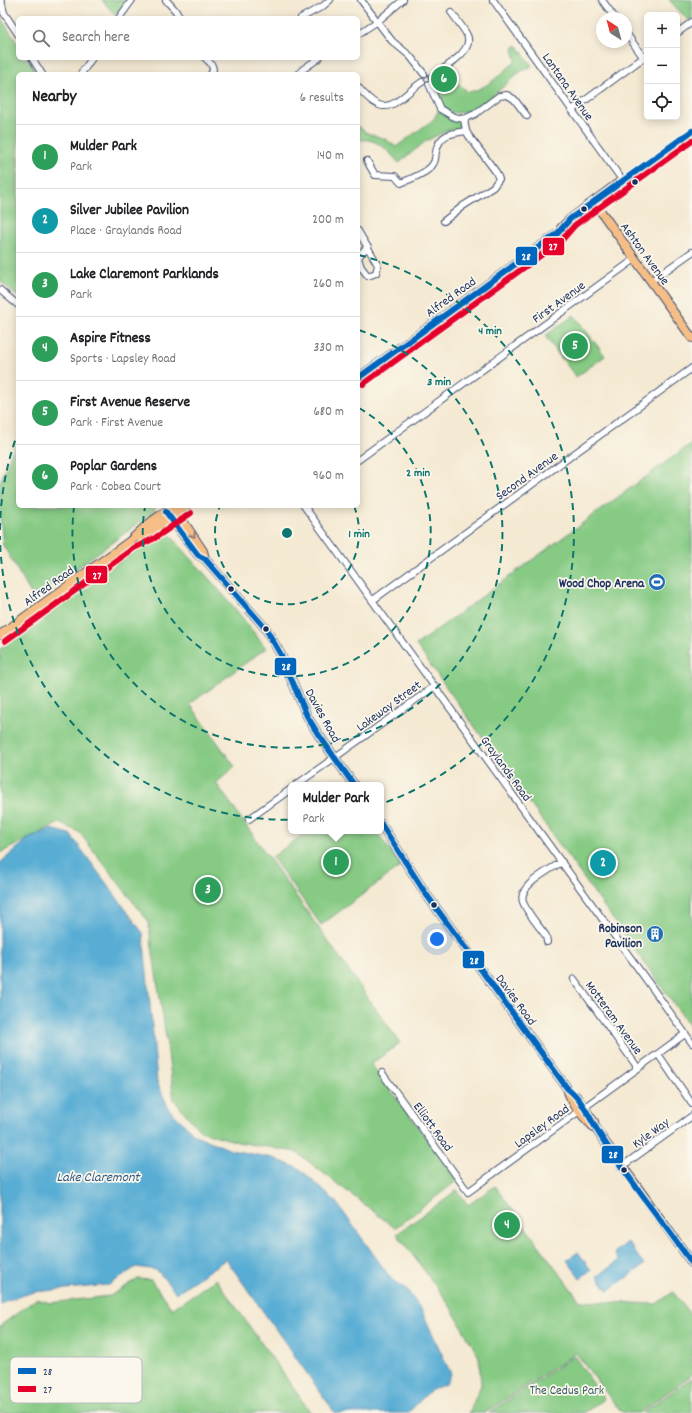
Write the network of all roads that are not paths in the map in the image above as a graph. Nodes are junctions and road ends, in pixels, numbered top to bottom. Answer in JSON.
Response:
{"nodes":[{"id":1,"x":1,"y":0,"type":"edge"},
{"id":2,"x":132,"y":0,"type":"edge"},
{"id":3,"x":166,"y":0,"type":"edge"},
{"id":4,"x":330,"y":0,"type":"edge"},
{"id":5,"x":361,"y":0,"type":"edge"},
{"id":6,"x":403,"y":0,"type":"edge"},
{"id":7,"x":493,"y":0,"type":"edge"},
{"id":8,"x":602,"y":0,"type":"edge"},
{"id":9,"x":2,"y":12,"type":"edge"},
{"id":10,"x":451,"y":12,"type":"dead end"},
{"id":11,"x":611,"y":12,"type":"edge"},
{"id":12,"x":120,"y":16,"type":"edge"},
{"id":13,"x":179,"y":16,"type":"edge"},
{"id":14,"x":305,"y":16,"type":"edge"},
{"id":15,"x":378,"y":21,"type":"junction"},
{"id":16,"x":692,"y":22,"type":"edge"},
{"id":17,"x":16,"y":31,"type":"edge"},
{"id":18,"x":680,"y":31,"type":"edge"},
{"id":19,"x":360,"y":33,"type":"edge"},
{"id":20,"x":632,"y":41,"type":"edge"},
{"id":21,"x":644,"y":55,"type":"edge"},
{"id":22,"x":644,"y":57,"type":"edge"},
{"id":23,"x":33,"y":60,"type":"edge"},
{"id":24,"x":91,"y":60,"type":"edge"},
{"id":25,"x":208,"y":60,"type":"edge"},
{"id":26,"x":316,"y":60,"type":"edge"},
{"id":27,"x":41,"y":72,"type":"edge"},
{"id":28,"x":82,"y":72,"type":"edge"},
{"id":29,"x":212,"y":72,"type":"edge"},
{"id":30,"x":301,"y":72,"type":"edge"},
{"id":31,"x":424,"y":74,"type":"junction"},
{"id":32,"x":432,"y":77,"type":"junction"},
{"id":33,"x":422,"y":82,"type":"junction"},
{"id":34,"x":429,"y":84,"type":"junction"},
{"id":35,"x":360,"y":89,"type":"edge"},
{"id":36,"x":572,"y":110,"type":"junction"},
{"id":37,"x":527,"y":116,"type":"dead end"},
{"id":38,"x":464,"y":118,"type":"junction"},
{"id":39,"x":466,"y":130,"type":"junction"},
{"id":40,"x":692,"y":131,"type":"edge"},
{"id":41,"x":692,"y":137,"type":"edge"},
{"id":42,"x":367,"y":161,"type":"dead end"},
{"id":43,"x":624,"y":183,"type":"junction"},
{"id":44,"x":596,"y":204,"type":"junction"},
{"id":45,"x":444,"y":221,"type":"dead end"},
{"id":46,"x":360,"y":234,"type":"edge"},
{"id":47,"x":368,"y":247,"type":"dead end"},
{"id":48,"x":692,"y":252,"type":"edge"},
{"id":49,"x":635,"y":259,"type":"junction"},
{"id":50,"x":651,"y":281,"type":"junction"},
{"id":51,"x":0,"y":290,"type":"edge"},
{"id":52,"x":16,"y":303,"type":"edge"},
{"id":53,"x":692,"y":338,"type":"edge"},
{"id":54,"x":692,"y":368,"type":"edge"},
{"id":55,"x":360,"y":373,"type":"edge"},
{"id":56,"x":360,"y":459,"type":"edge"},
{"id":57,"x":305,"y":508,"type":"edge"},
{"id":58,"x":171,"y":509,"type":"edge"},
{"id":59,"x":372,"y":600,"type":"junction"},
{"id":60,"x":0,"y":635,"type":"edge"},
{"id":61,"x":434,"y":686,"type":"junction"},
{"id":62,"x":334,"y":757,"type":"junction"},
{"id":63,"x":300,"y":782,"type":"edge"},
{"id":64,"x":352,"y":782,"type":"edge"},
{"id":65,"x":288,"y":791,"type":"edge"},
{"id":66,"x":249,"y":819,"type":"dead end"},
{"id":67,"x":384,"y":829,"type":"edge"},
{"id":68,"x":562,"y":862,"type":"junction"},
{"id":69,"x":547,"y":942,"type":"dead end"},
{"id":70,"x":574,"y":979,"type":"dead end"},
{"id":71,"x":685,"y":1034,"type":"junction"},
{"id":72,"x":692,"y":1043,"type":"edge"},
{"id":73,"x":658,"y":1054,"type":"junction"},
{"id":74,"x":638,"y":1068,"type":"junction"},
{"id":75,"x":382,"y":1074,"type":"dead end"},
{"id":76,"x":692,"y":1104,"type":"edge"},
{"id":77,"x":582,"y":1109,"type":"junction"},
{"id":78,"x":692,"y":1116,"type":"edge"},
{"id":79,"x":621,"y":1167,"type":"junction"},
{"id":80,"x":468,"y":1192,"type":"joint"},
{"id":81,"x":692,"y":1264,"type":"edge"}],
"edges":[{"from":1,"to":9,"type":"street"},
{"from":2,"to":12,"type":"street"},
{"from":3,"to":13,"type":"street"},
{"from":4,"to":14,"type":"street"},
{"from":5,"to":15,"type":"street"},
{"from":6,"to":15,"type":"street"},
{"from":7,"to":36,"type":"street","name":"Lantana Avenue"},
{"from":8,"to":11,"type":"street"},
{"from":9,"to":17,"type":"street"},
{"from":10,"to":32,"type":"street"},
{"from":15,"to":19,"type":"street"},
{"from":15,"to":31,"type":"street"},
{"from":16,"to":18,"type":"street"},
{"from":20,"to":21,"type":"street"},
{"from":22,"to":36,"type":"street"},
{"from":23,"to":27,"type":"street"},
{"from":24,"to":28,"type":"street"},
{"from":25,"to":29,"type":"street"},
{"from":26,"to":30,"type":"street"},
{"from":31,"to":32,"type":"street"},
{"from":31,"to":33,"type":"street"},
{"from":32,"to":34,"type":"street"},
{"from":33,"to":34,"type":"street"},
{"from":33,"to":35,"type":"street"},
{"from":34,"to":38,"type":"street"},
{"from":36,"to":43,"type":"street","name":"Lantana Avenue"},
{"from":37,"to":38,"type":"street"},
{"from":38,"to":39,"type":"street"},
{"from":39,"to":42,"type":"street"},
{"from":39,"to":45,"type":"street"},
{"from":40,"to":43,"type":"main road","name":"Alfred Road"},
{"from":41,"to":43,"type":"main road","name":"Alfred Road"},
{"from":43,"to":44,"type":"main road","name":"Alfred Road"},
{"from":44,"to":49,"type":"main road","name":"Ashton Avenue"},
{"from":44,"to":55,"type":"main road","name":"Alfred Road"},
{"from":46,"to":47,"type":"street"},
{"from":48,"to":50,"type":"street"},
{"from":49,"to":50,"type":"main road","name":"Ashton Avenue"},
{"from":49,"to":56,"type":"street","name":"First Avenue"},
{"from":50,"to":53,"type":"main road","name":"Ashton Avenue"},
{"from":51,"to":52,"type":"street"},
{"from":54,"to":59,"type":"street","name":"Second Avenue"},
{"from":57,"to":59,"type":"street","name":"Graylands Road"},
{"from":58,"to":60,"type":"main road","name":"Alfred Road"},
{"from":58,"to":62,"type":"main road","name":"Davies Road"},
{"from":59,"to":61,"type":"street","name":"Graylands Road"},
{"from":61,"to":62,"type":"street","name":"Lakeway Street"},
{"from":61,"to":68,"type":"street","name":"Graylands Road"},
{"from":62,"to":63,"type":"street","name":"Lakeway Street"},
{"from":62,"to":64,"type":"main road","name":"Davies Road"},
{"from":65,"to":66,"type":"street"},
{"from":67,"to":77,"type":"main road","name":"Davies Road"},
{"from":68,"to":69,"type":"street"},
{"from":68,"to":71,"type":"street","name":"Graylands Road"},
{"from":70,"to":74,"type":"street","name":"Motteram Avenue"},
{"from":71,"to":72,"type":"street","name":"Graylands Road"},
{"from":71,"to":73,"type":"street","name":"Lapsley Road"},
{"from":73,"to":74,"type":"street","name":"Lapsley Road"},
{"from":73,"to":76,"type":"street"},
{"from":74,"to":77,"type":"street","name":"Lapsley Road"},
{"from":75,"to":80,"type":"street","name":"Elliott Road"},
{"from":77,"to":79,"type":"main road","name":"Davies Road"},
{"from":77,"to":80,"type":"street","name":"Lapsley Road"},
{"from":78,"to":79,"type":"street","name":"Kyle Way"},
{"from":79,"to":81,"type":"main road","name":"Davies Road"}]}
